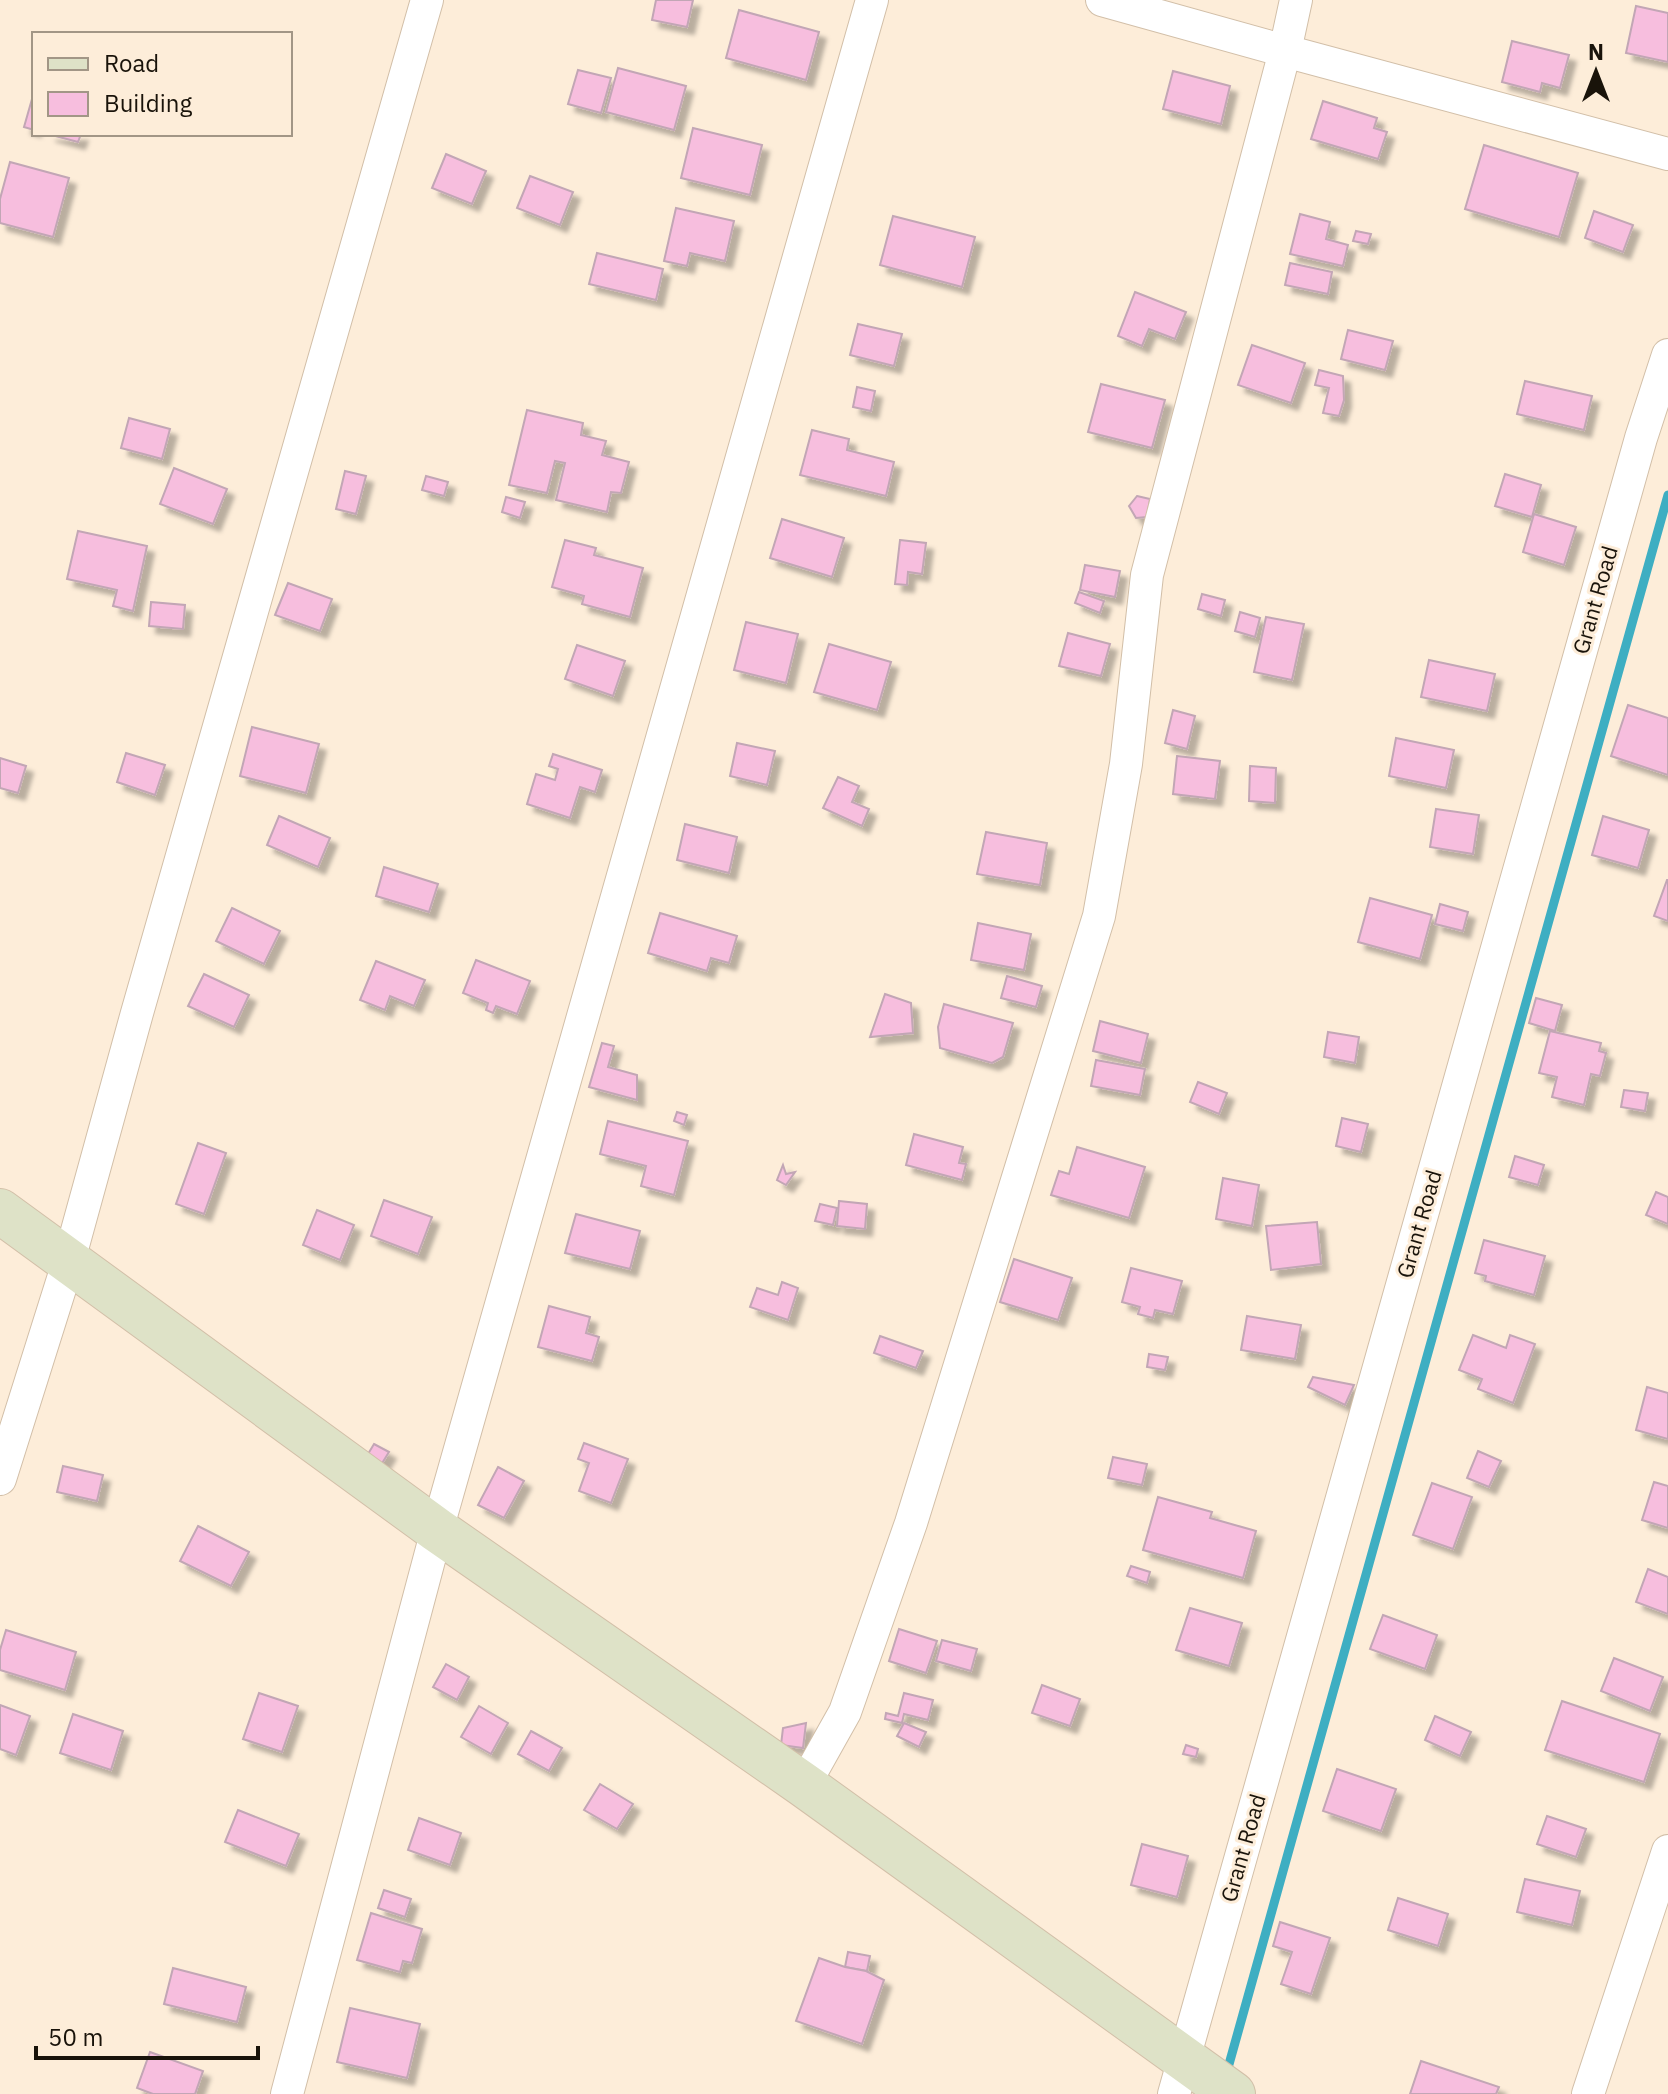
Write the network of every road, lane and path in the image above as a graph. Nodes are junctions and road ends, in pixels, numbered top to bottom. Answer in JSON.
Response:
{"nodes":[{"id":1,"x":427,"y":0,"type":"edge"},
{"id":2,"x":872,"y":0,"type":"edge"},
{"id":3,"x":1102,"y":0,"type":"edge"},
{"id":4,"x":1296,"y":0,"type":"edge"},
{"id":5,"x":1285,"y":51,"type":"junction"},
{"id":6,"x":1668,"y":154,"type":"edge"},
{"id":7,"x":1668,"y":355,"type":"edge"},
{"id":8,"x":1655,"y":442,"type":"edge"},
{"id":9,"x":0,"y":1211,"type":"edge"},
{"id":10,"x":69,"y":1260,"type":"junction"},
{"id":11,"x":0,"y":1479,"type":"edge"},
{"id":12,"x":437,"y":1530,"type":"junction"},
{"id":13,"x":804,"y":1785,"type":"junction"},
{"id":14,"x":1668,"y":1851,"type":"edge"},
{"id":15,"x":1178,"y":2076,"type":"edge"},
{"id":16,"x":287,"y":2094,"type":"edge"},
{"id":17,"x":1233,"y":2094,"type":"edge"},
{"id":18,"x":1588,"y":2094,"type":"edge"}],
"edges":[{"from":1,"to":10,"type":"street"},
{"from":2,"to":12,"type":"street"},
{"from":3,"to":5,"type":"street"},
{"from":4,"to":5,"type":"street"},
{"from":5,"to":6,"type":"street"},
{"from":5,"to":13,"type":"street"},
{"from":7,"to":8,"type":"street","name":"Grant Road"},
{"from":8,"to":15,"type":"street","name":"Grant Road"},
{"from":9,"to":10,"type":"main road"},
{"from":10,"to":11,"type":"street"},
{"from":10,"to":12,"type":"main road"},
{"from":12,"to":13,"type":"main road"},
{"from":12,"to":16,"type":"street"},
{"from":13,"to":15,"type":"main road"},
{"from":14,"to":18,"type":"street"},
{"from":15,"to":17,"type":"main road"}]}
